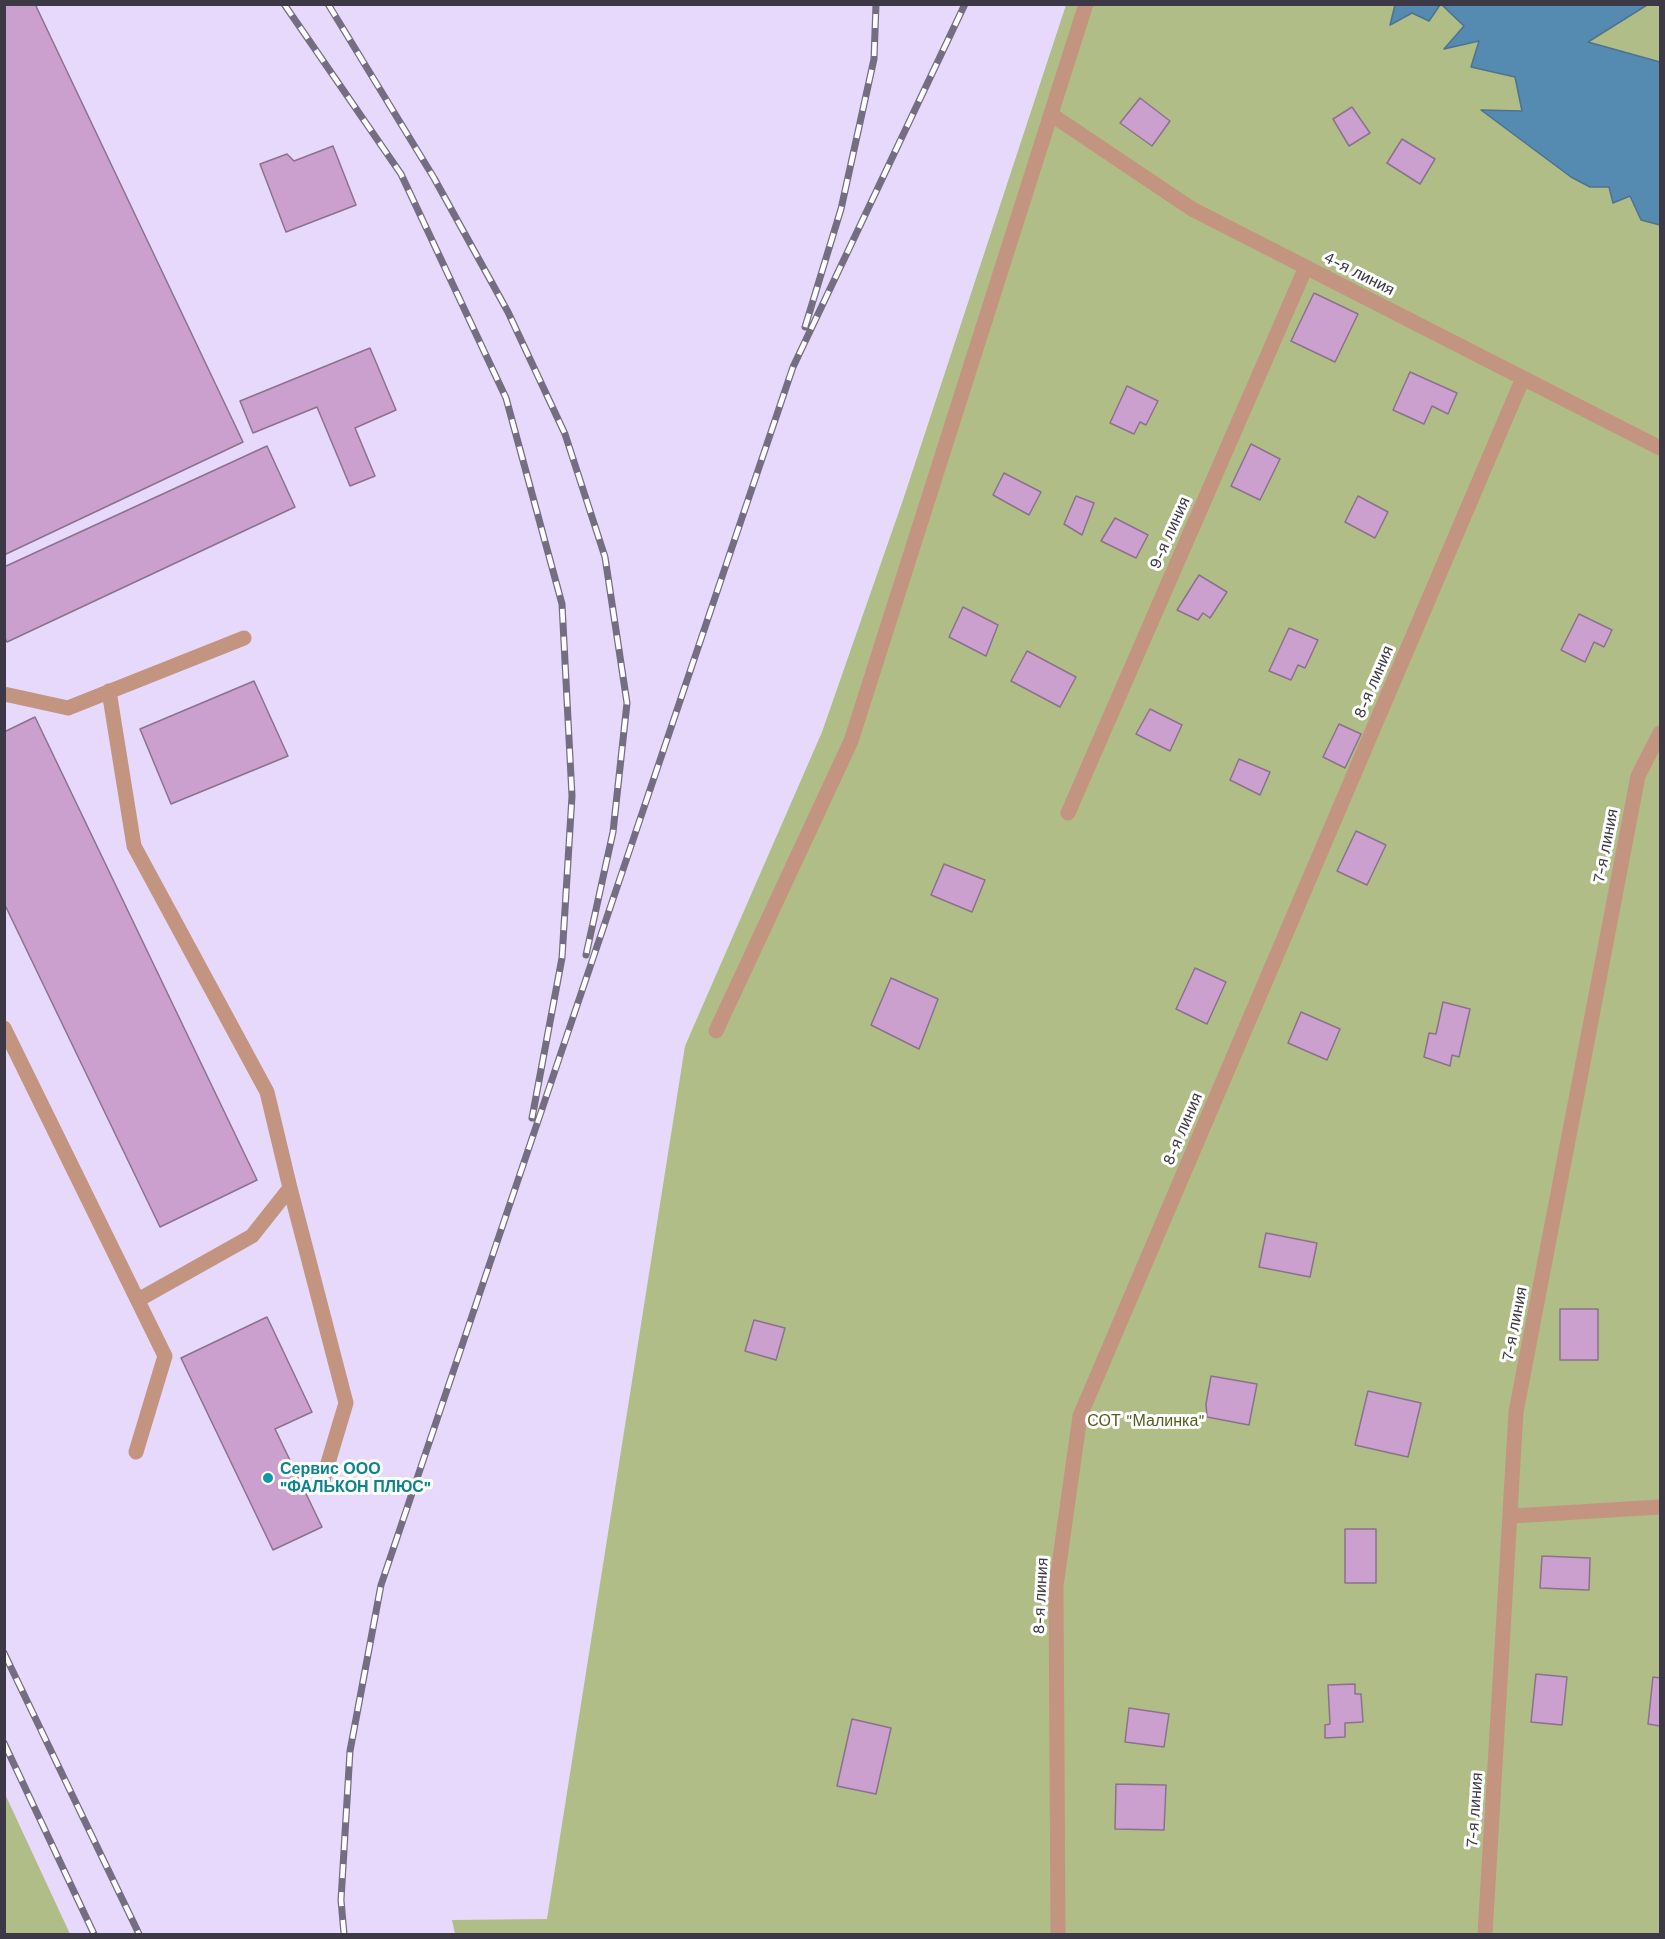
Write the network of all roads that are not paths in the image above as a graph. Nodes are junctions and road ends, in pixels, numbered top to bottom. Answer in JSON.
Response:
{"nodes":[{"id":1,"x":1086,"y":4,"type":"edge"},
{"id":2,"x":1052,"y":115,"type":"junction"},
{"id":3,"x":1306,"y":267,"type":"junction"},
{"id":4,"x":1523,"y":378,"type":"junction"},
{"id":5,"x":1660,"y":448,"type":"edge"},
{"id":6,"x":243,"y":638,"type":"dead end"},
{"id":7,"x":109,"y":691,"type":"junction"},
{"id":8,"x":4,"y":694,"type":"edge"},
{"id":9,"x":1660,"y":733,"type":"edge"},
{"id":10,"x":1068,"y":813,"type":"dead end"},
{"id":11,"x":4,"y":1028,"type":"edge"},
{"id":12,"x":716,"y":1031,"type":"dead end"},
{"id":13,"x":290,"y":1188,"type":"junction"},
{"id":14,"x":138,"y":1300,"type":"junction"},
{"id":15,"x":136,"y":1452,"type":"dead end"},
{"id":16,"x":322,"y":1483,"type":"dead end"},
{"id":17,"x":1660,"y":1507,"type":"edge"},
{"id":18,"x":1512,"y":1516,"type":"junction"},
{"id":19,"x":1058,"y":1935,"type":"edge"},
{"id":20,"x":1485,"y":1935,"type":"edge"}],
"edges":[{"from":1,"to":2,"type":"lane"},
{"from":2,"to":3,"type":"lane","name":"4-я линия"},
{"from":2,"to":12,"type":"lane"},
{"from":3,"to":4,"type":"lane","name":"4-я линия"},
{"from":3,"to":10,"type":"lane","name":"9-я линия"},
{"from":4,"to":5,"type":"lane","name":"4-я линия"},
{"from":4,"to":19,"type":"lane","name":"8-я линия"},
{"from":6,"to":7,"type":"lane"},
{"from":7,"to":8,"type":"lane"},
{"from":7,"to":13,"type":"lane"},
{"from":9,"to":18,"type":"lane","name":"7-я линия"},
{"from":11,"to":14,"type":"lane"},
{"from":13,"to":14,"type":"lane"},
{"from":13,"to":16,"type":"lane"},
{"from":14,"to":15,"type":"lane"},
{"from":17,"to":18,"type":"lane"},
{"from":18,"to":20,"type":"lane","name":"7-я линия"}]}
